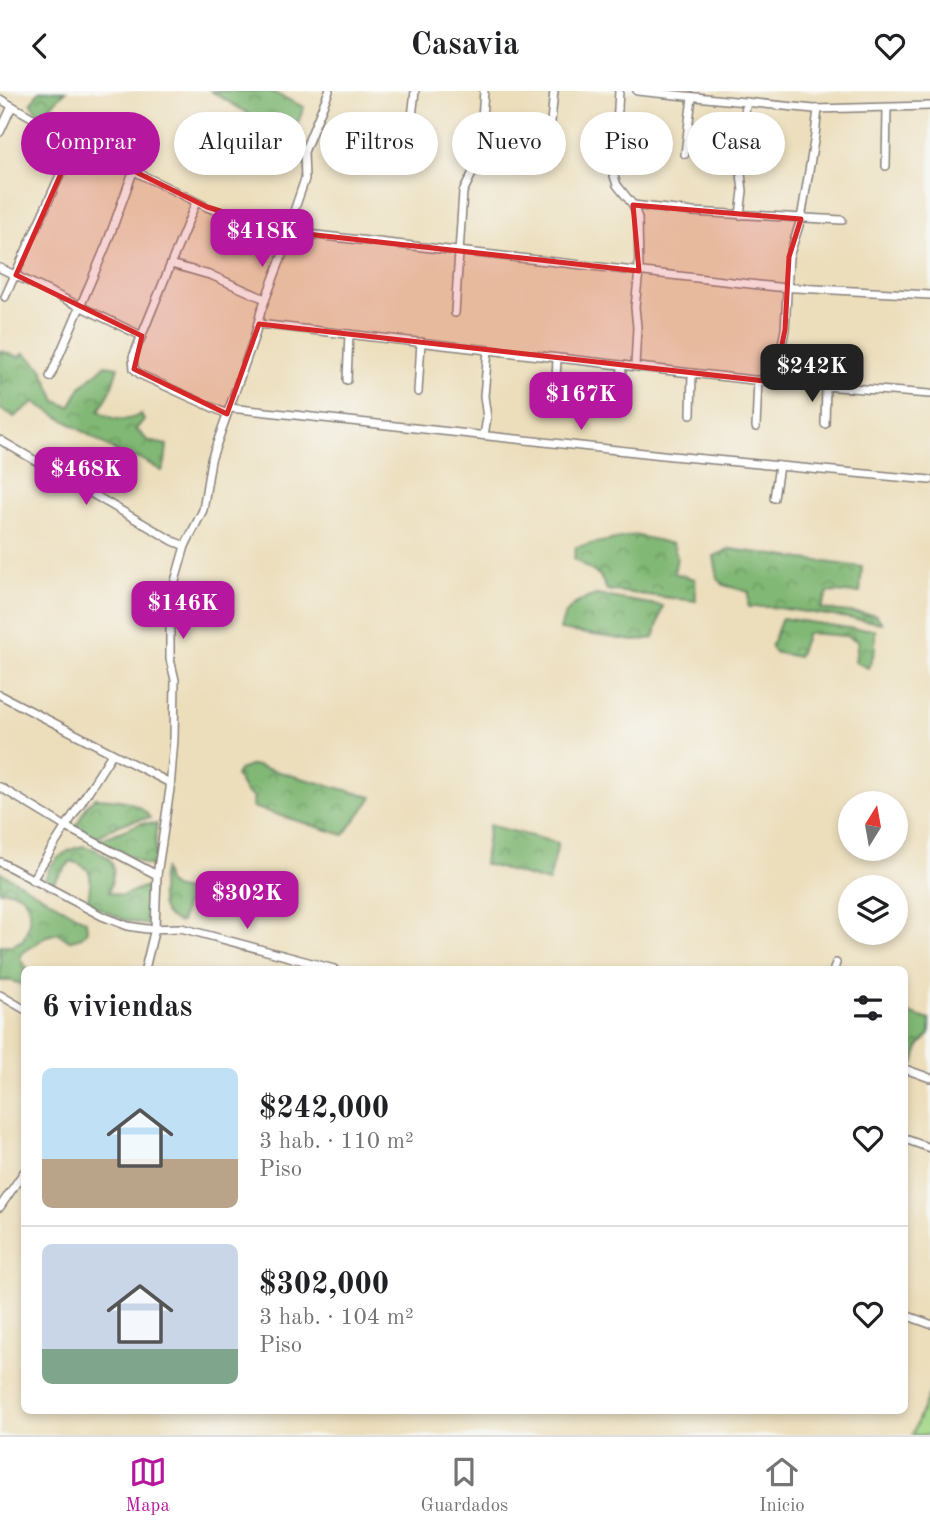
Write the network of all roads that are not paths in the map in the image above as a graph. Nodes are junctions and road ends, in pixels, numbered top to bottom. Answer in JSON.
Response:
{"nodes":[{"id":1,"x":329,"y":91,"type":"edge"},
{"id":2,"x":415,"y":91,"type":"edge"},
{"id":3,"x":484,"y":91,"type":"edge"},
{"id":4,"x":554,"y":91,"type":"edge"},
{"id":5,"x":619,"y":91,"type":"edge"},
{"id":6,"x":637,"y":91,"type":"edge"},
{"id":7,"x":692,"y":97,"type":"junction"},
{"id":8,"x":0,"y":99,"type":"edge"},
{"id":9,"x":747,"y":102,"type":"junction"},
{"id":10,"x":12,"y":106,"type":"junction"},
{"id":11,"x":930,"y":106,"type":"edge"},
{"id":12,"x":887,"y":108,"type":"junction"},
{"id":13,"x":818,"y":109,"type":"junction"},
{"id":14,"x":22,"y":112,"type":"edge"},
{"id":15,"x":413,"y":112,"type":"edge"},
{"id":16,"x":552,"y":112,"type":"edge"},
{"id":17,"x":0,"y":131,"type":"edge"},
{"id":18,"x":685,"y":154,"type":"dead end"},
{"id":19,"x":886,"y":166,"type":"dead end"},
{"id":20,"x":60,"y":175,"type":"edge"},
{"id":21,"x":132,"y":175,"type":"edge"},
{"id":22,"x":139,"y":175,"type":"edge"},
{"id":23,"x":196,"y":202,"type":"junction"},
{"id":24,"x":633,"y":205,"type":"junction"},
{"id":25,"x":293,"y":214,"type":"junction"},
{"id":26,"x":740,"y":215,"type":"junction"},
{"id":27,"x":801,"y":219,"type":"junction"},
{"id":28,"x":842,"y":220,"type":"dead end"},
{"id":29,"x":289,"y":232,"type":"junction"},
{"id":30,"x":310,"y":234,"type":"junction"},
{"id":31,"x":461,"y":251,"type":"junction"},
{"id":32,"x":171,"y":264,"type":"junction"},
{"id":33,"x":0,"y":268,"type":"edge"},
{"id":34,"x":639,"y":271,"type":"junction"},
{"id":35,"x":16,"y":275,"type":"junction"},
{"id":36,"x":788,"y":288,"type":"junction"},
{"id":37,"x":930,"y":295,"type":"edge"},
{"id":38,"x":5,"y":297,"type":"dead end"},
{"id":39,"x":265,"y":299,"type":"junction"},
{"id":40,"x":79,"y":306,"type":"junction"},
{"id":41,"x":455,"y":313,"type":"dead end"},
{"id":42,"x":258,"y":324,"type":"junction"},
{"id":43,"x":349,"y":334,"type":"junction"},
{"id":44,"x":142,"y":336,"type":"junction"},
{"id":45,"x":421,"y":342,"type":"junction"},
{"id":46,"x":488,"y":350,"type":"junction"},
{"id":47,"x":557,"y":358,"type":"junction"},
{"id":48,"x":622,"y":365,"type":"junction"},
{"id":49,"x":635,"y":366,"type":"junction"},
{"id":50,"x":692,"y":373,"type":"junction"},
{"id":51,"x":50,"y":377,"type":"dead end"},
{"id":52,"x":347,"y":380,"type":"dead end"},
{"id":53,"x":758,"y":380,"type":"junction"},
{"id":54,"x":774,"y":382,"type":"junction"},
{"id":55,"x":826,"y":386,"type":"junction"},
{"id":56,"x":418,"y":391,"type":"dead end"},
{"id":57,"x":930,"y":394,"type":"edge"},
{"id":58,"x":555,"y":404,"type":"dead end"},
{"id":59,"x":620,"y":409,"type":"dead end"},
{"id":60,"x":228,"y":411,"type":"junction"},
{"id":61,"x":691,"y":414,"type":"dead end"},
{"id":62,"x":825,"y":424,"type":"dead end"},
{"id":63,"x":756,"y":428,"type":"dead end"},
{"id":64,"x":484,"y":435,"type":"junction"},
{"id":65,"x":0,"y":440,"type":"edge"},
{"id":66,"x":779,"y":466,"type":"junction"},
{"id":67,"x":930,"y":480,"type":"edge"},
{"id":68,"x":774,"y":498,"type":"dead end"},
{"id":69,"x":185,"y":546,"type":"junction"},
{"id":70,"x":0,"y":695,"type":"edge"},
{"id":71,"x":112,"y":754,"type":"junction"},
{"id":72,"x":170,"y":783,"type":"junction"},
{"id":73,"x":0,"y":787,"type":"edge"},
{"id":74,"x":66,"y":827,"type":"junction"},
{"id":75,"x":0,"y":862,"type":"edge"},
{"id":76,"x":157,"y":875,"type":"junction"},
{"id":77,"x":32,"y":880,"type":"junction"},
{"id":78,"x":155,"y":928,"type":"junction"},
{"id":79,"x":146,"y":966,"type":"edge"},
{"id":80,"x":323,"y":966,"type":"edge"},
{"id":81,"x":0,"y":995,"type":"edge"},
{"id":82,"x":21,"y":1007,"type":"edge"},
{"id":83,"x":908,"y":1070,"type":"edge"},
{"id":84,"x":930,"y":1078,"type":"edge"},
{"id":85,"x":908,"y":1140,"type":"edge"},
{"id":86,"x":930,"y":1148,"type":"edge"},
{"id":87,"x":21,"y":1176,"type":"edge"},
{"id":88,"x":0,"y":1188,"type":"edge"},
{"id":89,"x":8,"y":1195,"type":"junction"},
{"id":90,"x":0,"y":1207,"type":"edge"},
{"id":91,"x":908,"y":1316,"type":"edge"},
{"id":92,"x":930,"y":1324,"type":"edge"}],
"edges":[{"from":1,"to":25,"type":"street"},
{"from":2,"to":15,"type":"street"},
{"from":3,"to":31,"type":"street"},
{"from":4,"to":16,"type":"street"},
{"from":5,"to":24,"type":"street"},
{"from":6,"to":7,"type":"street"},
{"from":7,"to":9,"type":"street"},
{"from":7,"to":18,"type":"street"},
{"from":8,"to":10,"type":"street"},
{"from":9,"to":13,"type":"street"},
{"from":9,"to":26,"type":"street"},
{"from":10,"to":14,"type":"street"},
{"from":10,"to":17,"type":"street"},
{"from":11,"to":12,"type":"street"},
{"from":12,"to":13,"type":"street"},
{"from":12,"to":19,"type":"street"},
{"from":13,"to":27,"type":"street"},
{"from":20,"to":35,"type":"street"},
{"from":21,"to":40,"type":"street"},
{"from":22,"to":23,"type":"street"},
{"from":23,"to":29,"type":"street"},
{"from":23,"to":32,"type":"street"},
{"from":24,"to":26,"type":"street"},
{"from":24,"to":34,"type":"street"},
{"from":25,"to":29,"type":"street"},
{"from":25,"to":30,"type":"street"},
{"from":26,"to":27,"type":"street"},
{"from":27,"to":28,"type":"street"},
{"from":27,"to":36,"type":"street"},
{"from":29,"to":30,"type":"street"},
{"from":29,"to":39,"type":"street"},
{"from":30,"to":31,"type":"street"},
{"from":31,"to":34,"type":"street"},
{"from":31,"to":41,"type":"street"},
{"from":32,"to":39,"type":"street"},
{"from":32,"to":44,"type":"street"},
{"from":33,"to":35,"type":"street"},
{"from":34,"to":36,"type":"street"},
{"from":34,"to":49,"type":"street"},
{"from":35,"to":38,"type":"street"},
{"from":35,"to":40,"type":"street"},
{"from":36,"to":37,"type":"street"},
{"from":36,"to":54,"type":"street"},
{"from":39,"to":42,"type":"street"},
{"from":40,"to":44,"type":"street"},
{"from":40,"to":51,"type":"street"},
{"from":42,"to":43,"type":"street"},
{"from":42,"to":60,"type":"street"},
{"from":43,"to":45,"type":"street"},
{"from":43,"to":52,"type":"street"},
{"from":44,"to":60,"type":"street"},
{"from":45,"to":46,"type":"street"},
{"from":45,"to":56,"type":"street"},
{"from":46,"to":47,"type":"street"},
{"from":46,"to":64,"type":"street"},
{"from":47,"to":48,"type":"street"},
{"from":47,"to":58,"type":"street"},
{"from":48,"to":49,"type":"street"},
{"from":48,"to":59,"type":"street"},
{"from":49,"to":50,"type":"street"},
{"from":50,"to":53,"type":"street"},
{"from":50,"to":61,"type":"street"},
{"from":53,"to":54,"type":"street"},
{"from":53,"to":63,"type":"street"},
{"from":54,"to":55,"type":"street"},
{"from":55,"to":57,"type":"street"},
{"from":55,"to":62,"type":"street"},
{"from":60,"to":64,"type":"street"},
{"from":60,"to":69,"type":"street"},
{"from":64,"to":66,"type":"street"},
{"from":65,"to":69,"type":"street"},
{"from":66,"to":67,"type":"street"},
{"from":66,"to":68,"type":"street"},
{"from":69,"to":72,"type":"street"},
{"from":70,"to":71,"type":"street"},
{"from":71,"to":72,"type":"street"},
{"from":71,"to":74,"type":"street"},
{"from":72,"to":76,"type":"street"},
{"from":73,"to":74,"type":"street"},
{"from":74,"to":76,"type":"street"},
{"from":74,"to":77,"type":"street"},
{"from":75,"to":77,"type":"street"},
{"from":76,"to":78,"type":"street"},
{"from":77,"to":78,"type":"street"},
{"from":78,"to":79,"type":"street"},
{"from":78,"to":80,"type":"street"},
{"from":81,"to":82,"type":"street"},
{"from":83,"to":84,"type":"street"},
{"from":85,"to":86,"type":"street"},
{"from":87,"to":89,"type":"street"},
{"from":88,"to":89,"type":"street"},
{"from":89,"to":90,"type":"street"},
{"from":91,"to":92,"type":"street"}]}
